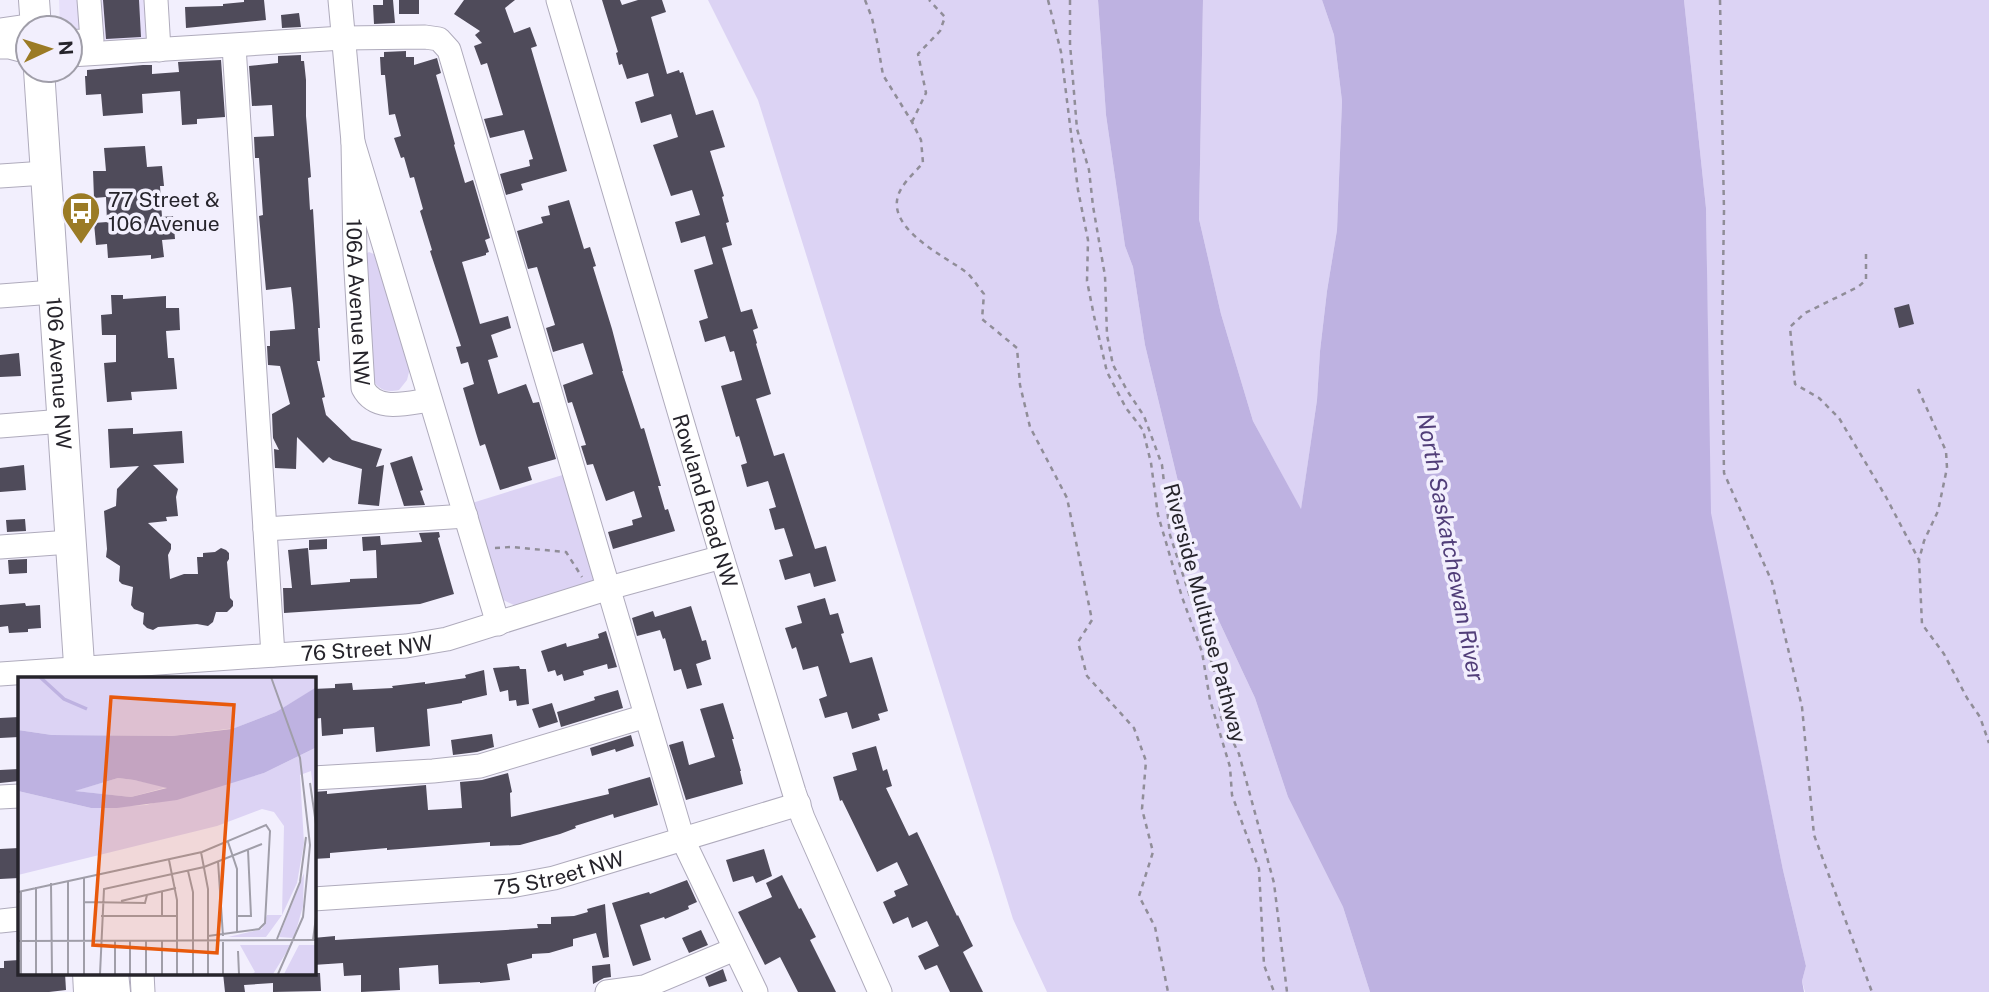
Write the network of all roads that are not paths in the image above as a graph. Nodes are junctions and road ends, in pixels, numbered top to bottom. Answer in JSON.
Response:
{"nodes":[{"id":1,"x":89,"y":0,"type":"edge"},
{"id":2,"x":156,"y":0,"type":"edge"},
{"id":3,"x":340,"y":0,"type":"edge"},
{"id":4,"x":558,"y":0,"type":"edge"},
{"id":5,"x":342,"y":38,"type":"junction"},
{"id":6,"x":85,"y":45,"type":"edge"},
{"id":7,"x":234,"y":46,"type":"junction"},
{"id":8,"x":159,"y":50,"type":"junction"},
{"id":9,"x":40,"y":84,"type":"edge"},
{"id":10,"x":353,"y":142,"type":"junction"},
{"id":11,"x":45,"y":173,"type":"junction"},
{"id":12,"x":0,"y":176,"type":"edge"},
{"id":13,"x":53,"y":292,"type":"junction"},
{"id":14,"x":0,"y":296,"type":"edge"},
{"id":15,"x":430,"y":400,"type":"junction"},
{"id":16,"x":63,"y":421,"type":"junction"},
{"id":17,"x":0,"y":426,"type":"edge"},
{"id":18,"x":466,"y":516,"type":"junction"},
{"id":19,"x":265,"y":529,"type":"junction"},
{"id":20,"x":70,"y":542,"type":"junction"},
{"id":21,"x":0,"y":547,"type":"edge"},
{"id":22,"x":722,"y":557,"type":"junction"},
{"id":23,"x":609,"y":588,"type":"junction"},
{"id":24,"x":498,"y":624,"type":"junction"},
{"id":25,"x":273,"y":655,"type":"junction"},
{"id":26,"x":80,"y":673,"type":"edge"},
{"id":27,"x":0,"y":674,"type":"edge"},
{"id":28,"x":646,"y":716,"type":"junction"},
{"id":29,"x":315,"y":778,"type":"edge"},
{"id":30,"x":18,"y":796,"type":"edge"},
{"id":31,"x":0,"y":797,"type":"edge"},
{"id":32,"x":799,"y":804,"type":"junction"},
{"id":33,"x":682,"y":841,"type":"junction"},
{"id":34,"x":315,"y":900,"type":"edge"},
{"id":35,"x":18,"y":919,"type":"edge"},
{"id":36,"x":0,"y":921,"type":"edge"},
{"id":37,"x":735,"y":949,"type":"junction"},
{"id":38,"x":88,"y":974,"type":"edge"},
{"id":39,"x":113,"y":974,"type":"edge"},
{"id":40,"x":142,"y":974,"type":"edge"},
{"id":41,"x":89,"y":992,"type":"edge"},
{"id":42,"x":115,"y":992,"type":"edge"},
{"id":43,"x":143,"y":992,"type":"edge"},
{"id":44,"x":607,"y":992,"type":"edge"},
{"id":45,"x":755,"y":992,"type":"edge"},
{"id":46,"x":880,"y":992,"type":"edge"}],
"edges":[{"from":1,"to":6,"type":"street"},
{"from":2,"to":8,"type":"street"},
{"from":3,"to":5,"type":"street","name":"106A Avenue NW"},
{"from":4,"to":22,"type":"street","name":"Rowland Road NW"},
{"from":5,"to":7,"type":"street"},
{"from":5,"to":10,"type":"street","name":"106A Avenue NW"},
{"from":5,"to":23,"type":"street"},
{"from":6,"to":8,"type":"street"},
{"from":7,"to":8,"type":"street"},
{"from":7,"to":19,"type":"street"},
{"from":9,"to":11,"type":"main road","name":"106 Avenue NW"},
{"from":10,"to":15,"type":"street","name":"106A Avenue NW"},
{"from":10,"to":15,"type":"street","name":"106A Avenue NW"},
{"from":11,"to":12,"type":"street"},
{"from":11,"to":13,"type":"main road","name":"106 Avenue NW"},
{"from":13,"to":14,"type":"street"},
{"from":13,"to":16,"type":"main road","name":"106 Avenue NW"},
{"from":15,"to":18,"type":"street","name":"106A Avenue NW"},
{"from":16,"to":17,"type":"street"},
{"from":16,"to":20,"type":"main road","name":"106 Avenue NW"},
{"from":18,"to":19,"type":"street"},
{"from":18,"to":24,"type":"street","name":"106A Avenue NW"},
{"from":19,"to":25,"type":"street"},
{"from":20,"to":21,"type":"street"},
{"from":20,"to":26,"type":"main road","name":"106 Avenue NW"},
{"from":22,"to":23,"type":"street","name":"76 Street NW"},
{"from":22,"to":32,"type":"street","name":"Rowland Road NW"},
{"from":23,"to":24,"type":"street","name":"76 Street NW"},
{"from":23,"to":28,"type":"street"},
{"from":24,"to":25,"type":"street","name":"76 Street NW"},
{"from":25,"to":26,"type":"street","name":"76 Street NW"},
{"from":26,"to":27,"type":"street","name":"76 Street NW"},
{"from":28,"to":29,"type":"street"},
{"from":28,"to":33,"type":"street"},
{"from":30,"to":31,"type":"street"},
{"from":32,"to":33,"type":"street","name":"75 Street NW"},
{"from":32,"to":46,"type":"street","name":"Rowland Road NW"},
{"from":33,"to":34,"type":"street","name":"75 Street NW"},
{"from":33,"to":37,"type":"street"},
{"from":35,"to":36,"type":"street"},
{"from":37,"to":44,"type":"street"},
{"from":37,"to":45,"type":"street"},
{"from":38,"to":41,"type":"main road"},
{"from":39,"to":42,"type":"main road"},
{"from":40,"to":43,"type":"street"}]}
